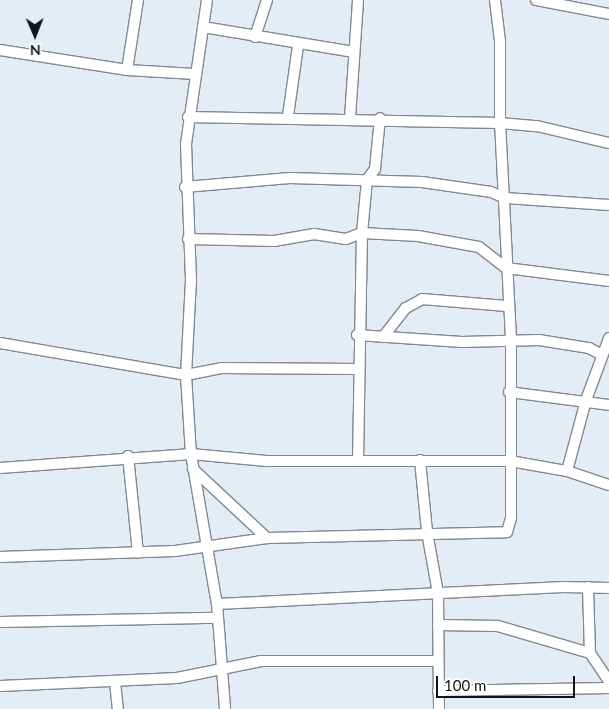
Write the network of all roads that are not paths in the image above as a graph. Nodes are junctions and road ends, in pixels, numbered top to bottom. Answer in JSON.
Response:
{"nodes":[{"id":1,"x":138,"y":0,"type":"edge"},
{"id":2,"x":207,"y":0,"type":"edge"},
{"id":3,"x":267,"y":0,"type":"edge"},
{"id":4,"x":358,"y":0,"type":"edge"},
{"id":5,"x":536,"y":0,"type":"edge"},
{"id":6,"x":498,"y":2,"type":"edge"},
{"id":7,"x":609,"y":14,"type":"edge"},
{"id":8,"x":203,"y":27,"type":"junction"},
{"id":9,"x":255,"y":37,"type":"junction"},
{"id":10,"x":298,"y":46,"type":"junction"},
{"id":11,"x":0,"y":50,"type":"edge"},
{"id":12,"x":354,"y":52,"type":"junction"},
{"id":13,"x":127,"y":70,"type":"junction"},
{"id":14,"x":195,"y":74,"type":"junction"},
{"id":15,"x":288,"y":116,"type":"junction"},
{"id":16,"x":188,"y":117,"type":"junction"},
{"id":17,"x":350,"y":118,"type":"junction"},
{"id":18,"x":380,"y":118,"type":"junction"},
{"id":19,"x":500,"y":123,"type":"junction"},
{"id":20,"x":609,"y":143,"type":"edge"},
{"id":21,"x":366,"y":180,"type":"junction"},
{"id":22,"x":184,"y":187,"type":"junction"},
{"id":23,"x":505,"y":198,"type":"junction"},
{"id":24,"x":609,"y":205,"type":"edge"},
{"id":25,"x":362,"y":233,"type":"junction"},
{"id":26,"x":188,"y":239,"type":"junction"},
{"id":27,"x":506,"y":268,"type":"junction"},
{"id":28,"x":609,"y":281,"type":"edge"},
{"id":29,"x":507,"y":306,"type":"junction"},
{"id":30,"x":357,"y":336,"type":"junction"},
{"id":31,"x":383,"y":337,"type":"junction"},
{"id":32,"x":609,"y":338,"type":"edge"},
{"id":33,"x":511,"y":339,"type":"junction"},
{"id":34,"x":0,"y":342,"type":"edge"},
{"id":35,"x":602,"y":355,"type":"junction"},
{"id":36,"x":357,"y":369,"type":"junction"},
{"id":37,"x":186,"y":375,"type":"junction"},
{"id":38,"x":509,"y":392,"type":"junction"},
{"id":39,"x":586,"y":400,"type":"junction"},
{"id":40,"x":609,"y":405,"type":"edge"},
{"id":41,"x":191,"y":454,"type":"junction"},
{"id":42,"x":128,"y":456,"type":"junction"},
{"id":43,"x":420,"y":460,"type":"junction"},
{"id":44,"x":358,"y":461,"type":"junction"},
{"id":45,"x":510,"y":461,"type":"junction"},
{"id":46,"x":0,"y":468,"type":"edge"},
{"id":47,"x":193,"y":468,"type":"junction"},
{"id":48,"x":567,"y":471,"type":"junction"},
{"id":49,"x":609,"y":485,"type":"edge"},
{"id":50,"x":427,"y":532,"type":"junction"},
{"id":51,"x":267,"y":538,"type":"junction"},
{"id":52,"x":209,"y":546,"type":"junction"},
{"id":53,"x":138,"y":552,"type":"junction"},
{"id":54,"x":0,"y":557,"type":"edge"},
{"id":55,"x":588,"y":587,"type":"junction"},
{"id":56,"x":609,"y":588,"type":"edge"},
{"id":57,"x":438,"y":593,"type":"junction"},
{"id":58,"x":217,"y":604,"type":"junction"},
{"id":59,"x":218,"y":618,"type":"junction"},
{"id":60,"x":0,"y":622,"type":"edge"},
{"id":61,"x":438,"y":625,"type":"junction"},
{"id":62,"x":590,"y":653,"type":"junction"},
{"id":63,"x":437,"y":661,"type":"junction"},
{"id":64,"x":221,"y":666,"type":"junction"},
{"id":65,"x":609,"y":681,"type":"edge"},
{"id":66,"x":115,"y":682,"type":"junction"},
{"id":67,"x":0,"y":686,"type":"edge"},
{"id":68,"x":609,"y":688,"type":"edge"},
{"id":69,"x":438,"y":691,"type":"junction"},
{"id":70,"x":118,"y":709,"type":"edge"},
{"id":71,"x":225,"y":709,"type":"edge"},
{"id":72,"x":439,"y":709,"type":"edge"}],
"edges":[{"from":1,"to":13,"type":"street"},
{"from":2,"to":8,"type":"street"},
{"from":3,"to":9,"type":"street"},
{"from":4,"to":12,"type":"street"},
{"from":5,"to":7,"type":"street"},
{"from":6,"to":19,"type":"street"},
{"from":8,"to":9,"type":"street"},
{"from":8,"to":14,"type":"street"},
{"from":9,"to":10,"type":"street"},
{"from":10,"to":12,"type":"street"},
{"from":10,"to":15,"type":"street"},
{"from":11,"to":13,"type":"street"},
{"from":12,"to":17,"type":"street"},
{"from":13,"to":14,"type":"street"},
{"from":14,"to":16,"type":"street"},
{"from":15,"to":16,"type":"street"},
{"from":15,"to":17,"type":"street"},
{"from":16,"to":22,"type":"street"},
{"from":17,"to":18,"type":"street"},
{"from":18,"to":19,"type":"street"},
{"from":18,"to":21,"type":"street"},
{"from":19,"to":20,"type":"street"},
{"from":19,"to":23,"type":"street"},
{"from":21,"to":22,"type":"street"},
{"from":21,"to":23,"type":"street"},
{"from":21,"to":25,"type":"street"},
{"from":22,"to":26,"type":"street"},
{"from":23,"to":24,"type":"street"},
{"from":23,"to":27,"type":"street"},
{"from":25,"to":26,"type":"street"},
{"from":25,"to":27,"type":"street"},
{"from":25,"to":30,"type":"street"},
{"from":26,"to":37,"type":"street"},
{"from":27,"to":28,"type":"street"},
{"from":27,"to":29,"type":"street"},
{"from":29,"to":31,"type":"street"},
{"from":29,"to":33,"type":"street"},
{"from":30,"to":31,"type":"street"},
{"from":30,"to":36,"type":"street"},
{"from":31,"to":33,"type":"street"},
{"from":32,"to":35,"type":"street"},
{"from":33,"to":35,"type":"street"},
{"from":33,"to":38,"type":"street"},
{"from":34,"to":37,"type":"street"},
{"from":35,"to":39,"type":"street"},
{"from":36,"to":37,"type":"street"},
{"from":36,"to":44,"type":"street"},
{"from":37,"to":41,"type":"street"},
{"from":38,"to":39,"type":"street"},
{"from":38,"to":45,"type":"street"},
{"from":39,"to":40,"type":"street"},
{"from":39,"to":48,"type":"street"},
{"from":41,"to":42,"type":"street"},
{"from":41,"to":44,"type":"street"},
{"from":41,"to":47,"type":"street"},
{"from":42,"to":46,"type":"street"},
{"from":42,"to":53,"type":"street"},
{"from":43,"to":44,"type":"street"},
{"from":43,"to":45,"type":"street"},
{"from":43,"to":50,"type":"street"},
{"from":45,"to":48,"type":"street"},
{"from":45,"to":50,"type":"street"},
{"from":47,"to":51,"type":"street"},
{"from":47,"to":52,"type":"street"},
{"from":48,"to":49,"type":"street"},
{"from":50,"to":51,"type":"street"},
{"from":50,"to":57,"type":"street"},
{"from":51,"to":52,"type":"street"},
{"from":52,"to":53,"type":"street"},
{"from":52,"to":58,"type":"street"},
{"from":53,"to":54,"type":"street"},
{"from":55,"to":56,"type":"street"},
{"from":55,"to":57,"type":"street"},
{"from":55,"to":62,"type":"street"},
{"from":57,"to":58,"type":"street"},
{"from":57,"to":61,"type":"street"},
{"from":58,"to":59,"type":"street"},
{"from":59,"to":60,"type":"street"},
{"from":59,"to":64,"type":"street"},
{"from":61,"to":62,"type":"street"},
{"from":61,"to":63,"type":"street"},
{"from":62,"to":65,"type":"street"},
{"from":63,"to":64,"type":"street"},
{"from":63,"to":69,"type":"street"},
{"from":64,"to":66,"type":"street"},
{"from":64,"to":71,"type":"street"},
{"from":66,"to":67,"type":"street"},
{"from":66,"to":70,"type":"street"},
{"from":68,"to":69,"type":"street"},
{"from":69,"to":72,"type":"street"}]}
